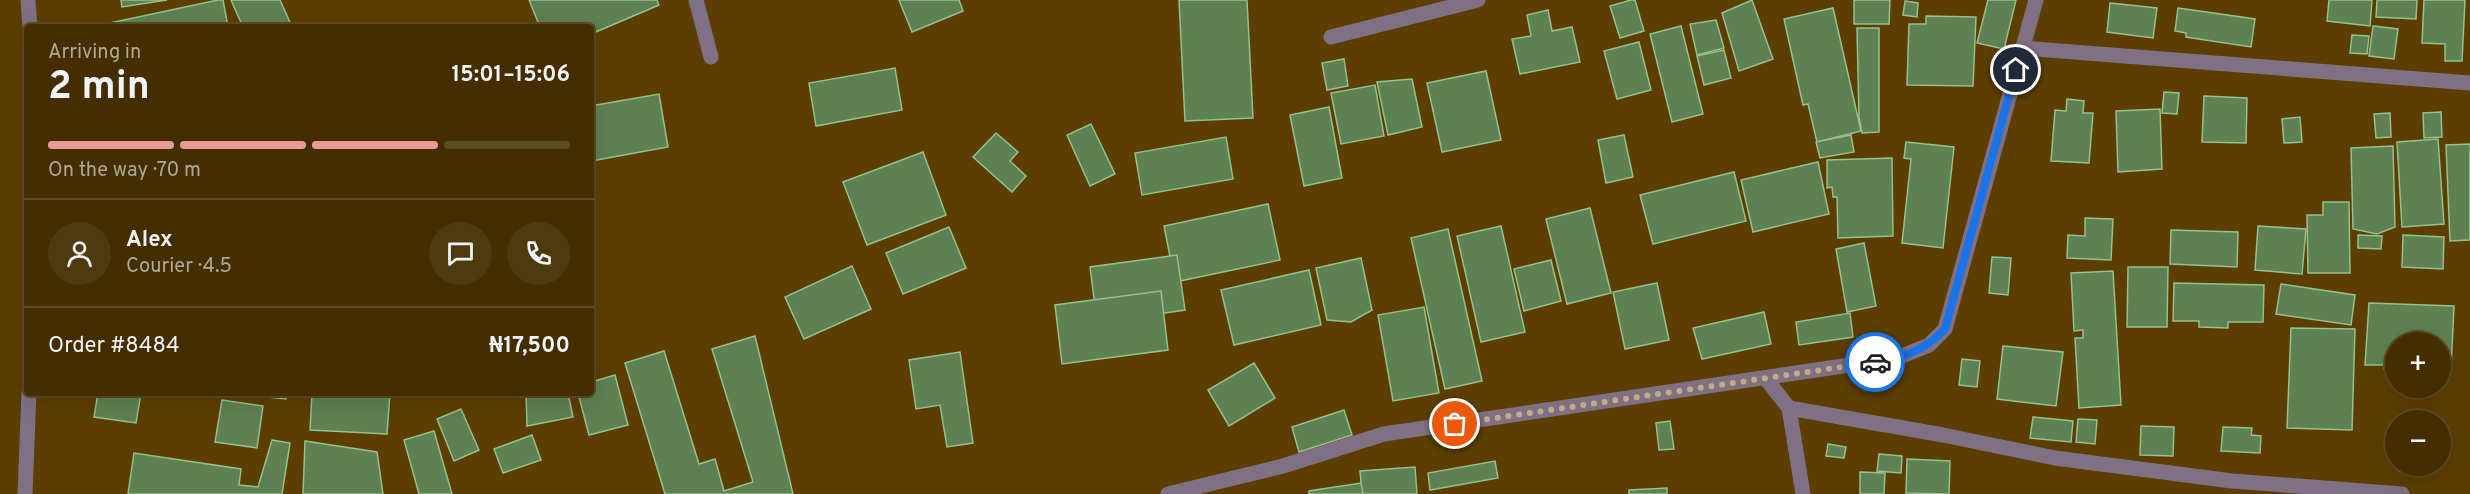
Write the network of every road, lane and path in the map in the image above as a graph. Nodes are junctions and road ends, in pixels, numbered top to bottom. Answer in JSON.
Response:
{"nodes":[{"id":1,"x":28,"y":0,"type":"edge"},
{"id":2,"x":696,"y":0,"type":"edge"},
{"id":3,"x":1478,"y":0,"type":"edge"},
{"id":4,"x":2036,"y":0,"type":"edge"},
{"id":5,"x":30,"y":24,"type":"edge"},
{"id":6,"x":1331,"y":37,"type":"dead end"},
{"id":7,"x":2022,"y":48,"type":"junction"},
{"id":8,"x":711,"y":57,"type":"dead end"},
{"id":9,"x":2470,"y":82,"type":"edge"},
{"id":10,"x":1766,"y":379,"type":"junction"},
{"id":11,"x":29,"y":396,"type":"edge"},
{"id":12,"x":1789,"y":408,"type":"junction"},
{"id":13,"x":25,"y":494,"type":"edge"},
{"id":14,"x":1168,"y":494,"type":"edge"},
{"id":15,"x":1803,"y":494,"type":"edge"},
{"id":16,"x":2402,"y":494,"type":"edge"}],
"edges":[{"from":1,"to":5,"type":"street"},
{"from":2,"to":8,"type":"street"},
{"from":3,"to":6,"type":"street"},
{"from":4,"to":7,"type":"street"},
{"from":7,"to":9,"type":"street"},
{"from":7,"to":10,"type":"street"},
{"from":10,"to":12,"type":"street"},
{"from":10,"to":14,"type":"street"},
{"from":11,"to":13,"type":"street"},
{"from":12,"to":15,"type":"street"},
{"from":12,"to":16,"type":"street"}]}
